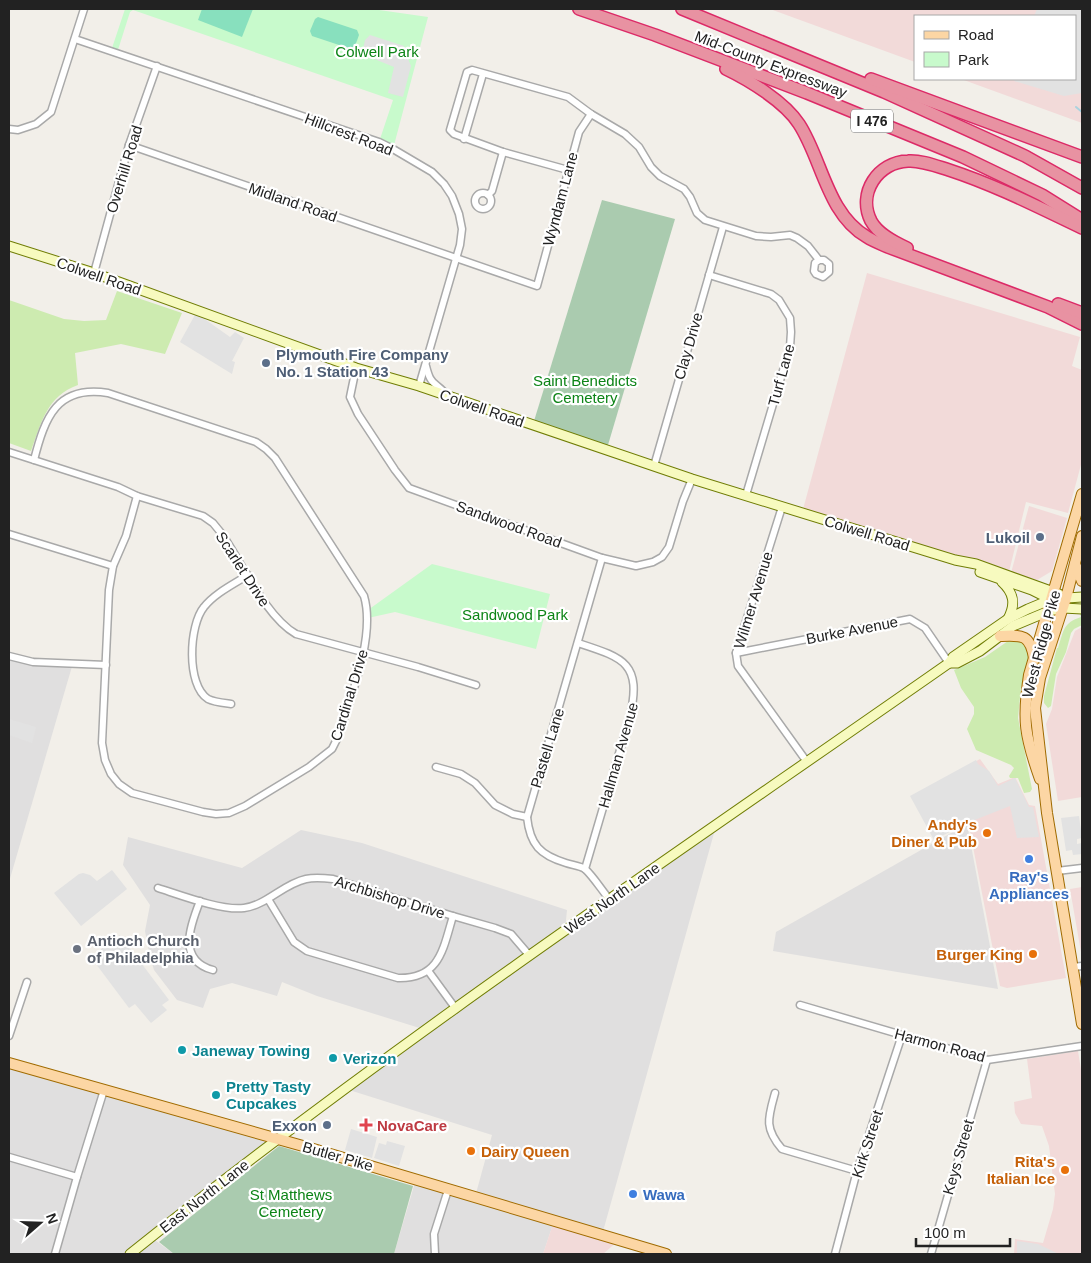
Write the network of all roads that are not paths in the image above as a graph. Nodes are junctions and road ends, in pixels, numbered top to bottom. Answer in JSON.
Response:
{"nodes":[{"id":1,"x":84,"y":9,"type":"edge"},
{"id":2,"x":579,"y":9,"type":"edge"},
{"id":3,"x":682,"y":9,"type":"edge"},
{"id":4,"x":655,"y":35,"type":"junction"},
{"id":5,"x":75,"y":39,"type":"junction"},
{"id":6,"x":157,"y":66,"type":"junction"},
{"id":7,"x":483,"y":74,"type":"junction"},
{"id":8,"x":591,"y":114,"type":"junction"},
{"id":9,"x":9,"y":129,"type":"edge"},
{"id":10,"x":464,"y":138,"type":"junction"},
{"id":11,"x":129,"y":145,"type":"junction"},
{"id":12,"x":503,"y":152,"type":"junction"},
{"id":13,"x":1082,"y":157,"type":"edge"},
{"id":14,"x":568,"y":170,"type":"junction"},
{"id":15,"x":1082,"y":188,"type":"edge"},
{"id":16,"x":488,"y":195,"type":"dead end"},
{"id":17,"x":1082,"y":220,"type":"edge"},
{"id":18,"x":724,"y":227,"type":"junction"},
{"id":19,"x":1082,"y":228,"type":"edge"},
{"id":20,"x":9,"y":246,"type":"edge"},
{"id":21,"x":456,"y":259,"type":"junction"},
{"id":22,"x":819,"y":260,"type":"dead end"},
{"id":23,"x":94,"y":273,"type":"junction"},
{"id":24,"x":709,"y":275,"type":"junction"},
{"id":25,"x":537,"y":286,"type":"joint"},
{"id":26,"x":1082,"y":313,"type":"edge"},
{"id":27,"x":1082,"y":324,"type":"edge"},
{"id":28,"x":425,"y":364,"type":"junction"},
{"id":29,"x":356,"y":368,"type":"junction"},
{"id":30,"x":419,"y":386,"type":"junction"},
{"id":31,"x":447,"y":396,"type":"junction"},
{"id":32,"x":9,"y":452,"type":"edge"},
{"id":33,"x":34,"y":460,"type":"junction"},
{"id":34,"x":654,"y":466,"type":"junction"},
{"id":35,"x":692,"y":480,"type":"junction"},
{"id":36,"x":1082,"y":494,"type":"edge"},
{"id":37,"x":138,"y":496,"type":"junction"},
{"id":38,"x":746,"y":496,"type":"junction"},
{"id":39,"x":782,"y":507,"type":"junction"},
{"id":40,"x":9,"y":534,"type":"edge"},
{"id":41,"x":1082,"y":536,"type":"edge"},
{"id":42,"x":602,"y":558,"type":"junction"},
{"id":43,"x":958,"y":560,"type":"junction"},
{"id":44,"x":1075,"y":564,"type":"junction"},
{"id":45,"x":113,"y":566,"type":"junction"},
{"id":46,"x":248,"y":575,"type":"junction"},
{"id":47,"x":1000,"y":580,"type":"junction"},
{"id":48,"x":1082,"y":581,"type":"edge"},
{"id":49,"x":1054,"y":596,"type":"junction"},
{"id":50,"x":1082,"y":597,"type":"edge"},
{"id":51,"x":1065,"y":603,"type":"junction"},
{"id":52,"x":1082,"y":609,"type":"edge"},
{"id":53,"x":1049,"y":611,"type":"junction"},
{"id":54,"x":1008,"y":618,"type":"junction"},
{"id":55,"x":1000,"y":636,"type":"junction"},
{"id":56,"x":578,"y":643,"type":"junction"},
{"id":57,"x":364,"y":652,"type":"junction"},
{"id":58,"x":736,"y":653,"type":"junction"},
{"id":59,"x":9,"y":656,"type":"edge"},
{"id":60,"x":1034,"y":659,"type":"junction"},
{"id":61,"x":949,"y":663,"type":"junction"},
{"id":62,"x":106,"y":666,"type":"junction"},
{"id":63,"x":476,"y":685,"type":"dead end"},
{"id":64,"x":231,"y":704,"type":"dead end"},
{"id":65,"x":807,"y":762,"type":"junction"},
{"id":66,"x":436,"y":767,"type":"dead end"},
{"id":67,"x":1045,"y":794,"type":"junction"},
{"id":68,"x":526,"y":817,"type":"junction"},
{"id":69,"x":1082,"y":868,"type":"edge"},
{"id":70,"x":585,"y":869,"type":"junction"},
{"id":71,"x":1057,"y":871,"type":"junction"},
{"id":72,"x":158,"y":888,"type":"dead end"},
{"id":73,"x":268,"y":899,"type":"junction"},
{"id":74,"x":610,"y":900,"type":"junction"},
{"id":75,"x":200,"y":901,"type":"junction"},
{"id":76,"x":453,"y":916,"type":"junction"},
{"id":77,"x":528,"y":955,"type":"junction"},
{"id":78,"x":1078,"y":967,"type":"edge"},
{"id":79,"x":213,"y":970,"type":"dead end"},
{"id":80,"x":428,"y":972,"type":"junction"},
{"id":81,"x":27,"y":982,"type":"dead end"},
{"id":82,"x":800,"y":1005,"type":"dead end"},
{"id":83,"x":456,"y":1008,"type":"junction"},
{"id":84,"x":1082,"y":1024,"type":"edge"},
{"id":85,"x":902,"y":1035,"type":"junction"},
{"id":86,"x":9,"y":1036,"type":"edge"},
{"id":87,"x":1082,"y":1046,"type":"edge"},
{"id":88,"x":986,"y":1060,"type":"junction"},
{"id":89,"x":9,"y":1063,"type":"edge"},
{"id":90,"x":104,"y":1090,"type":"junction"},
{"id":91,"x":775,"y":1093,"type":"dead end"},
{"id":92,"x":278,"y":1139,"type":"junction"},
{"id":93,"x":9,"y":1157,"type":"edge"},
{"id":94,"x":857,"y":1171,"type":"junction"},
{"id":95,"x":77,"y":1177,"type":"junction"},
{"id":96,"x":448,"y":1190,"type":"junction"},
{"id":97,"x":55,"y":1254,"type":"edge"},
{"id":98,"x":130,"y":1254,"type":"edge"},
{"id":99,"x":435,"y":1254,"type":"edge"},
{"id":100,"x":666,"y":1254,"type":"edge"},
{"id":101,"x":835,"y":1254,"type":"edge"},
{"id":102,"x":931,"y":1254,"type":"edge"}],
"edges":[{"from":1,"to":5,"type":"street"},
{"from":2,"to":4,"type":"highway","name":"Mid-County Expressway","number":"I 476"},
{"from":3,"to":13,"type":"highway"},
{"from":3,"to":15,"type":"highway","name":"Mid-County Expressway","number":"I 476"},
{"from":4,"to":17,"type":"highway","name":"Mid-County Expressway","number":"I 476"},
{"from":4,"to":27,"type":"highway"},
{"from":5,"to":6,"type":"street","name":"Hillcrest Road"},
{"from":5,"to":9,"type":"street"},
{"from":6,"to":11,"type":"street","name":"Overhill Road"},
{"from":6,"to":21,"type":"street","name":"Hillcrest Road"},
{"from":7,"to":8,"type":"street"},
{"from":7,"to":10,"type":"street"},
{"from":7,"to":10,"type":"street"},
{"from":8,"to":14,"type":"street","name":"Wyndam Lane"},
{"from":8,"to":18,"type":"street"},
{"from":10,"to":12,"type":"street"},
{"from":11,"to":21,"type":"street","name":"Midland Road"},
{"from":11,"to":23,"type":"street","name":"Overhill Road"},
{"from":12,"to":14,"type":"street"},
{"from":12,"to":16,"type":"street"},
{"from":14,"to":25,"type":"street","name":"Wyndam Lane"},
{"from":18,"to":22,"type":"street"},
{"from":18,"to":24,"type":"street","name":"Clay Drive"},
{"from":19,"to":26,"type":"highway"},
{"from":20,"to":23,"type":"street","name":"Colwell Road"},
{"from":21,"to":25,"type":"street","name":"Midland Road"},
{"from":21,"to":28,"type":"street","name":"Hillcrest Road"},
{"from":23,"to":29,"type":"street","name":"Colwell Road"},
{"from":24,"to":34,"type":"street","name":"Clay Drive"},
{"from":24,"to":38,"type":"street","name":"Turf Lane"},
{"from":28,"to":30,"type":"street","name":"Hillcrest Road"},
{"from":28,"to":31,"type":"street"},
{"from":29,"to":30,"type":"street","name":"Colwell Road"},
{"from":29,"to":42,"type":"street","name":"Sandwood Road"},
{"from":30,"to":31,"type":"street","name":"Colwell Road"},
{"from":31,"to":34,"type":"street","name":"Colwell Road"},
{"from":32,"to":33,"type":"street","name":"Scarlet Drive"},
{"from":33,"to":37,"type":"street","name":"Scarlet Drive"},
{"from":33,"to":57,"type":"street","name":"Cardinal Drive"},
{"from":34,"to":35,"type":"street","name":"Colwell Road"},
{"from":35,"to":38,"type":"street","name":"Colwell Road"},
{"from":35,"to":42,"type":"street","name":"Sandwood Road"},
{"from":36,"to":49,"type":"main road","name":"West Ridge Pike"},
{"from":37,"to":45,"type":"street","name":"Cardinal Drive"},
{"from":37,"to":46,"type":"street","name":"Scarlet Drive"},
{"from":38,"to":39,"type":"street","name":"Colwell Road"},
{"from":39,"to":43,"type":"street","name":"Colwell Road"},
{"from":39,"to":58,"type":"street","name":"Wilmer Avenue"},
{"from":40,"to":45,"type":"street"},
{"from":41,"to":44,"type":"main road","name":"West Ridge Pike"},
{"from":42,"to":56,"type":"street","name":"Pastell Lane"},
{"from":43,"to":47,"type":"street","name":"Colwell Road"},
{"from":43,"to":49,"type":"street","name":"Colwell Road"},
{"from":44,"to":48,"type":"main road"},
{"from":44,"to":51,"type":"main road","name":"West Ridge Pike"},
{"from":45,"to":62,"type":"street","name":"Cardinal Drive"},
{"from":46,"to":57,"type":"street","name":"Scarlet Drive"},
{"from":46,"to":64,"type":"street"},
{"from":47,"to":49,"type":"street","name":"Colwell Road"},
{"from":47,"to":54,"type":"street"},
{"from":49,"to":51,"type":"street"},
{"from":49,"to":53,"type":"main road","name":"West Ridge Pike"},
{"from":49,"to":54,"type":"street","name":"West North Lane"},
{"from":50,"to":51,"type":"street"},
{"from":51,"to":52,"type":"street"},
{"from":51,"to":53,"type":"street","name":"West North Lane"},
{"from":51,"to":67,"type":"main road","name":"West Ridge Pike"},
{"from":53,"to":55,"type":"street","name":"West North Lane"},
{"from":53,"to":60,"type":"main road","name":"West Ridge Pike"},
{"from":54,"to":61,"type":"street","name":"West North Lane"},
{"from":55,"to":60,"type":"main road"},
{"from":55,"to":61,"type":"street","name":"West North Lane"},
{"from":56,"to":68,"type":"street","name":"Pastell Lane"},
{"from":56,"to":70,"type":"street","name":"Hallman Avenue"},
{"from":57,"to":62,"type":"street","name":"Cardinal Drive"},
{"from":57,"to":63,"type":"street","name":"Scarlet Drive"},
{"from":58,"to":61,"type":"street","name":"Burke Avenue"},
{"from":58,"to":65,"type":"street","name":"Wilmer Avenue"},
{"from":59,"to":62,"type":"street"},
{"from":60,"to":67,"type":"main road","name":"West Ridge Pike"},
{"from":61,"to":65,"type":"street","name":"West North Lane"},
{"from":65,"to":74,"type":"street","name":"West North Lane"},
{"from":66,"to":68,"type":"street"},
{"from":67,"to":71,"type":"main road","name":"West Ridge Pike"},
{"from":68,"to":70,"type":"street"},
{"from":69,"to":71,"type":"street"},
{"from":70,"to":74,"type":"street"},
{"from":71,"to":78,"type":"main road","name":"West Ridge Pike"},
{"from":72,"to":75,"type":"street","name":"Archbishop Drive"},
{"from":73,"to":75,"type":"street","name":"Archbishop Drive"},
{"from":73,"to":76,"type":"street","name":"Archbishop Drive"},
{"from":73,"to":80,"type":"street"},
{"from":74,"to":77,"type":"street","name":"West North Lane"},
{"from":75,"to":79,"type":"street"},
{"from":76,"to":77,"type":"street","name":"Archbishop Drive"},
{"from":76,"to":80,"type":"street"},
{"from":77,"to":83,"type":"street","name":"West North Lane"},
{"from":78,"to":84,"type":"main road","name":"West Ridge Pike"},
{"from":80,"to":83,"type":"street"},
{"from":81,"to":86,"type":"street"},
{"from":82,"to":85,"type":"street","name":"Harmon Road"},
{"from":83,"to":92,"type":"street","name":"West North Lane"},
{"from":85,"to":88,"type":"street","name":"Harmon Road"},
{"from":85,"to":94,"type":"street","name":"Kirk Street"},
{"from":87,"to":88,"type":"street","name":"Harmon Road"},
{"from":88,"to":102,"type":"street","name":"Keys Street"},
{"from":89,"to":90,"type":"main road","name":"Butler Pike"},
{"from":90,"to":92,"type":"main road","name":"Butler Pike"},
{"from":90,"to":95,"type":"street"},
{"from":91,"to":94,"type":"street"},
{"from":92,"to":96,"type":"main road","name":"Butler Pike"},
{"from":92,"to":98,"type":"street","name":"East North Lane"},
{"from":93,"to":95,"type":"street"},
{"from":94,"to":101,"type":"street","name":"Kirk Street"},
{"from":95,"to":97,"type":"street"},
{"from":96,"to":99,"type":"street"},
{"from":96,"to":100,"type":"main road","name":"Butler Pike"}]}
